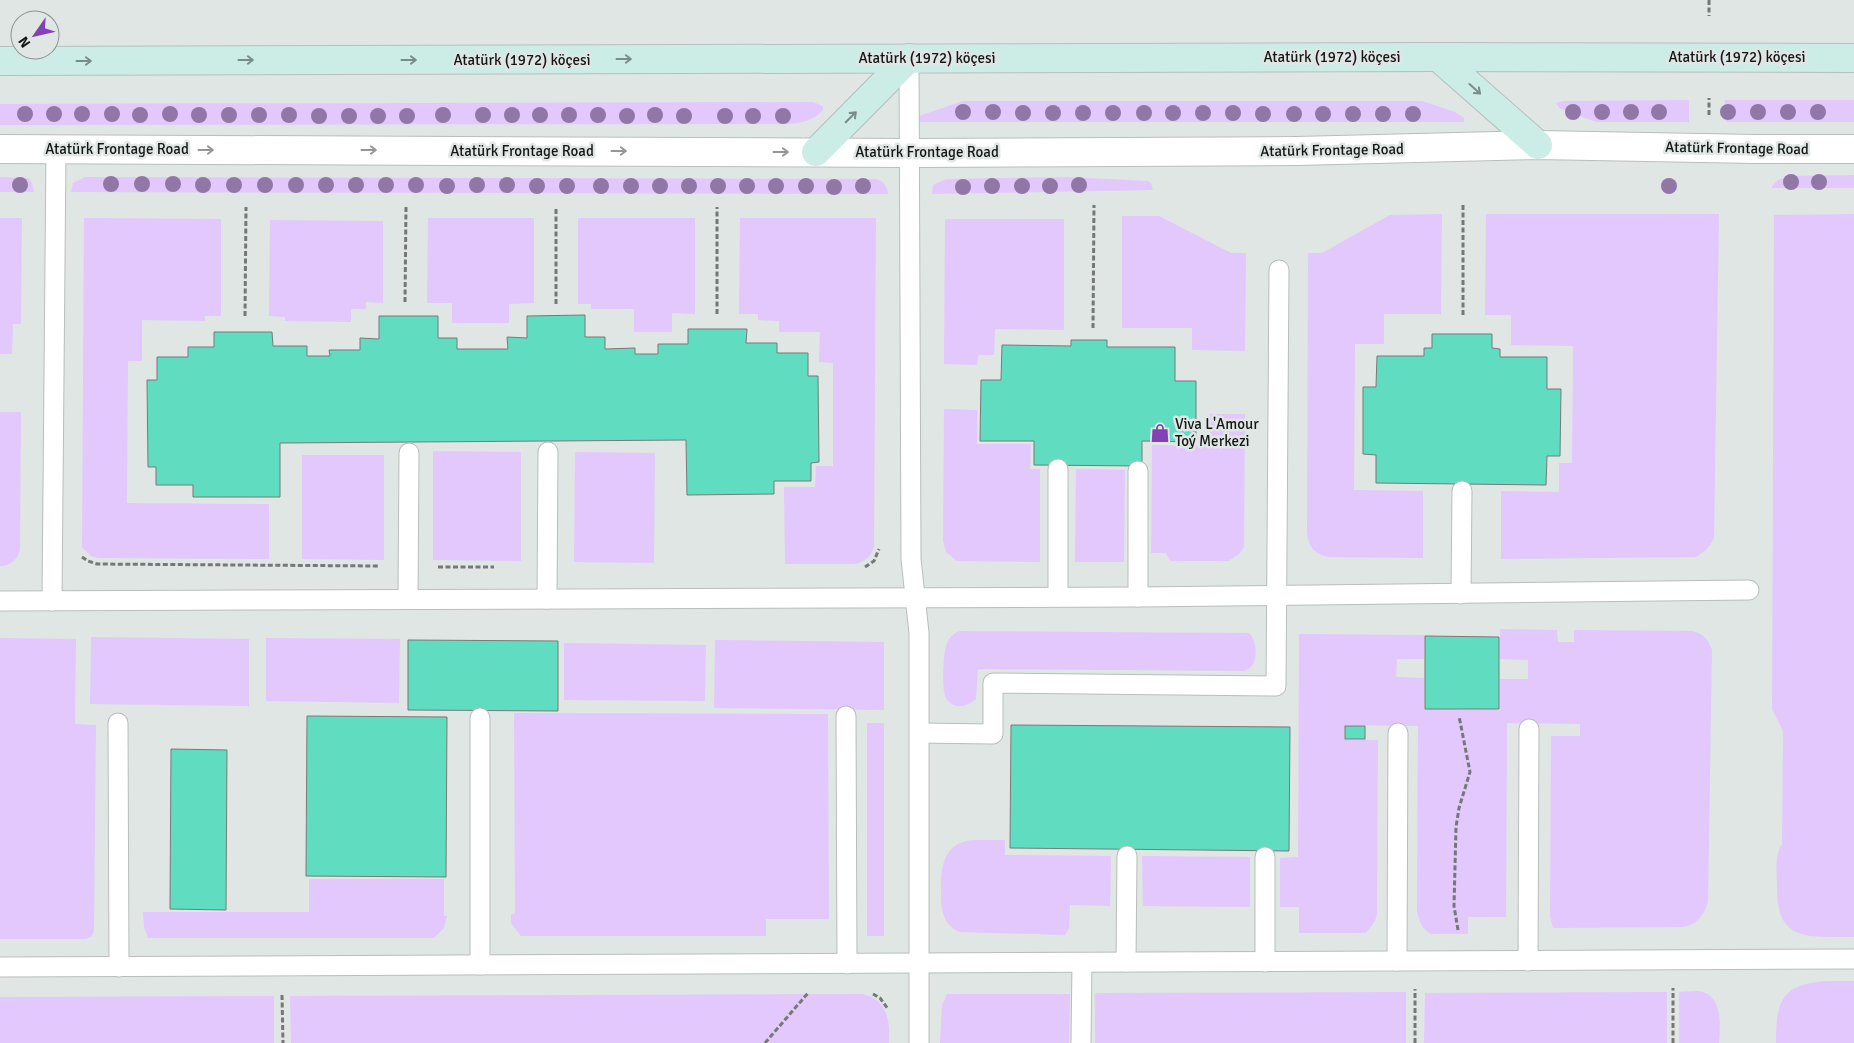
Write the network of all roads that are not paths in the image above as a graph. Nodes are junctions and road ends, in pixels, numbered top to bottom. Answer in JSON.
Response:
{"nodes":[{"id":1,"x":1438,"y":57,"type":"junction"},
{"id":2,"x":909,"y":58,"type":"junction"},
{"id":3,"x":1854,"y":58,"type":"edge"},
{"id":4,"x":0,"y":61,"type":"edge"},
{"id":5,"x":1538,"y":146,"type":"junction"},
{"id":6,"x":0,"y":149,"type":"edge"},
{"id":7,"x":56,"y":149,"type":"junction"},
{"id":8,"x":1854,"y":149,"type":"edge"},
{"id":9,"x":816,"y":152,"type":"junction"},
{"id":10,"x":909,"y":152,"type":"junction"},
{"id":11,"x":1278,"y":270,"type":"dead end"},
{"id":12,"x":548,"y":452,"type":"dead end"},
{"id":13,"x":409,"y":453,"type":"dead end"},
{"id":14,"x":1058,"y":469,"type":"dead end"},
{"id":15,"x":1138,"y":472,"type":"dead end"},
{"id":16,"x":1462,"y":491,"type":"dead end"},
{"id":17,"x":1749,"y":590,"type":"dead end"},
{"id":18,"x":1461,"y":594,"type":"junction"},
{"id":19,"x":1276,"y":596,"type":"junction"},
{"id":20,"x":915,"y":597,"type":"junction"},
{"id":21,"x":1058,"y":597,"type":"junction"},
{"id":22,"x":1138,"y":597,"type":"junction"},
{"id":23,"x":547,"y":599,"type":"junction"},
{"id":24,"x":408,"y":600,"type":"junction"},
{"id":25,"x":0,"y":601,"type":"edge"},
{"id":26,"x":52,"y":601,"type":"junction"},
{"id":27,"x":846,"y":716,"type":"dead end"},
{"id":28,"x":480,"y":718,"type":"dead end"},
{"id":29,"x":118,"y":724,"type":"dead end"},
{"id":30,"x":1529,"y":729,"type":"dead end"},
{"id":31,"x":920,"y":733,"type":"junction"},
{"id":32,"x":1398,"y":733,"type":"dead end"},
{"id":33,"x":1127,"y":856,"type":"dead end"},
{"id":34,"x":1265,"y":858,"type":"dead end"},
{"id":35,"x":1854,"y":959,"type":"edge"},
{"id":36,"x":1397,"y":961,"type":"junction"},
{"id":37,"x":1528,"y":961,"type":"junction"},
{"id":38,"x":1126,"y":962,"type":"junction"},
{"id":39,"x":1264,"y":962,"type":"junction"},
{"id":40,"x":920,"y":963,"type":"junction"},
{"id":41,"x":1082,"y":963,"type":"junction"},
{"id":42,"x":847,"y":964,"type":"junction"},
{"id":43,"x":480,"y":965,"type":"junction"},
{"id":44,"x":0,"y":967,"type":"edge"},
{"id":45,"x":119,"y":967,"type":"junction"},
{"id":46,"x":919,"y":1043,"type":"edge"},
{"id":47,"x":1081,"y":1043,"type":"edge"}],
"edges":[{"from":1,"to":2,"type":"main road","name":"Atatürk (1972) köçesi"},
{"from":1,"to":3,"type":"main road","name":"Atatürk (1972) köçesi"},
{"from":1,"to":5,"type":"main road","one_way":true},
{"from":4,"to":2,"type":"main road","name":"Atatürk (1972) köçesi","one_way":true},
{"from":9,"to":2,"type":"main road","one_way":true},
{"from":2,"to":10,"type":"lane"},
{"from":5,"to":8,"type":"street","name":"Atatürk Frontage Road"},
{"from":5,"to":10,"type":"street","name":"Atatürk Frontage Road"},
{"from":6,"to":7,"type":"street","name":"Atatürk Frontage Road"},
{"from":7,"to":9,"type":"street","name":"Atatürk Frontage Road","one_way":true},
{"from":7,"to":26,"type":"lane"},
{"from":9,"to":10,"type":"street","name":"Atatürk Frontage Road"},
{"from":10,"to":20,"type":"lane"},
{"from":11,"to":19,"type":"lane"},
{"from":12,"to":23,"type":"lane"},
{"from":13,"to":24,"type":"lane"},
{"from":14,"to":21,"type":"lane"},
{"from":15,"to":22,"type":"lane"},
{"from":16,"to":18,"type":"lane"},
{"from":17,"to":18,"type":"lane"},
{"from":18,"to":19,"type":"lane"},
{"from":19,"to":22,"type":"lane"},
{"from":19,"to":31,"type":"lane"},
{"from":20,"to":21,"type":"lane"},
{"from":20,"to":23,"type":"lane"},
{"from":20,"to":31,"type":"lane"},
{"from":21,"to":22,"type":"lane"},
{"from":23,"to":24,"type":"lane"},
{"from":24,"to":26,"type":"lane"},
{"from":25,"to":26,"type":"lane"},
{"from":27,"to":42,"type":"lane"},
{"from":28,"to":43,"type":"lane"},
{"from":29,"to":45,"type":"lane"},
{"from":30,"to":37,"type":"lane"},
{"from":31,"to":40,"type":"lane"},
{"from":32,"to":36,"type":"lane"},
{"from":33,"to":38,"type":"lane"},
{"from":34,"to":39,"type":"lane"},
{"from":35,"to":37,"type":"lane"},
{"from":36,"to":37,"type":"lane"},
{"from":36,"to":39,"type":"lane"},
{"from":38,"to":39,"type":"lane"},
{"from":38,"to":41,"type":"lane"},
{"from":40,"to":41,"type":"lane"},
{"from":40,"to":42,"type":"lane"},
{"from":40,"to":46,"type":"lane"},
{"from":41,"to":47,"type":"lane"},
{"from":42,"to":43,"type":"lane"},
{"from":43,"to":45,"type":"lane"},
{"from":44,"to":45,"type":"lane"}]}
